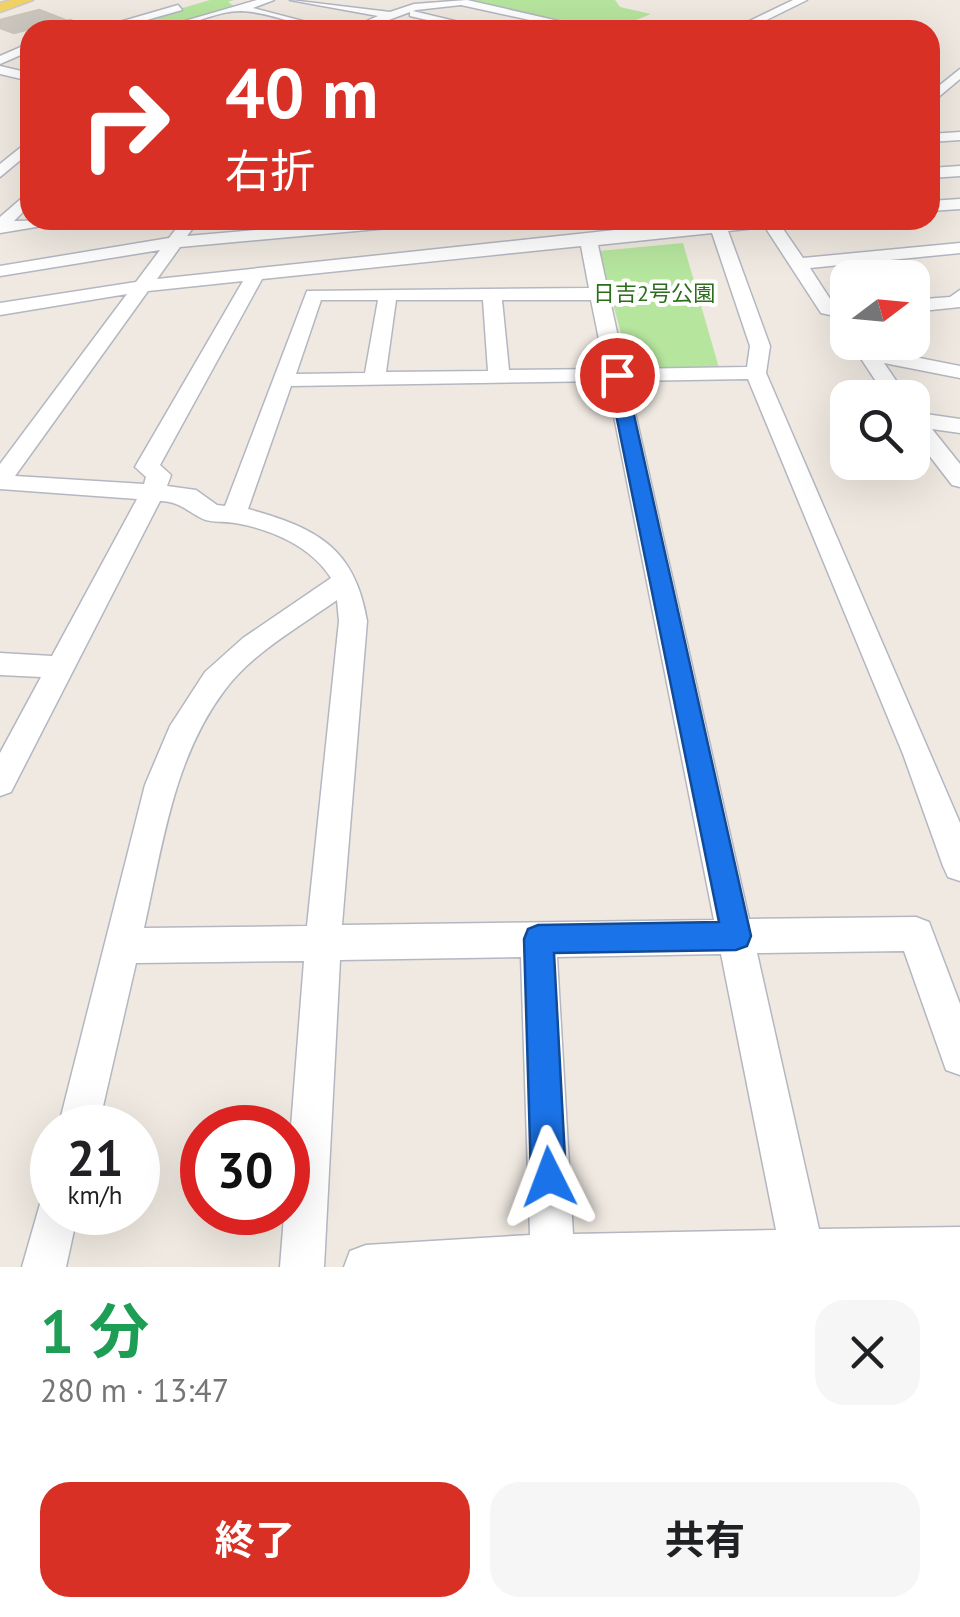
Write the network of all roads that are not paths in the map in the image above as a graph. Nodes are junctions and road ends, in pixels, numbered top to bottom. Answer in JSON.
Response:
{"nodes":[{"id":1,"x":10,"y":0,"type":"edge"},
{"id":2,"x":26,"y":0,"type":"edge"},
{"id":3,"x":269,"y":0,"type":"edge"},
{"id":4,"x":295,"y":0,"type":"edge"},
{"id":5,"x":802,"y":0,"type":"edge"},
{"id":6,"x":191,"y":4,"type":"dead end"},
{"id":7,"x":0,"y":5,"type":"edge"},
{"id":8,"x":241,"y":8,"type":"junction"},
{"id":9,"x":397,"y":14,"type":"junction"},
{"id":10,"x":134,"y":20,"type":"edge"},
{"id":11,"x":197,"y":20,"type":"edge"},
{"id":12,"x":290,"y":20,"type":"edge"},
{"id":13,"x":380,"y":20,"type":"edge"},
{"id":14,"x":438,"y":20,"type":"edge"},
{"id":15,"x":545,"y":20,"type":"edge"},
{"id":16,"x":759,"y":20,"type":"edge"},
{"id":17,"x":7,"y":50,"type":"edge"},
{"id":18,"x":0,"y":60,"type":"edge"},
{"id":19,"x":960,"y":73,"type":"edge"},
{"id":20,"x":940,"y":91,"type":"edge"},
{"id":21,"x":20,"y":153,"type":"edge"},
{"id":22,"x":0,"y":172,"type":"edge"},
{"id":23,"x":20,"y":206,"type":"edge"},
{"id":24,"x":0,"y":227,"type":"edge"},
{"id":25,"x":183,"y":230,"type":"edge"},
{"id":26,"x":317,"y":230,"type":"edge"},
{"id":27,"x":424,"y":230,"type":"edge"},
{"id":28,"x":669,"y":230,"type":"edge"},
{"id":29,"x":719,"y":230,"type":"edge"},
{"id":30,"x":783,"y":230,"type":"edge"},
{"id":31,"x":588,"y":240,"type":"junction"},
{"id":32,"x":172,"y":244,"type":"junction"},
{"id":33,"x":960,"y":248,"type":"edge"},
{"id":34,"x":433,"y":255,"type":"junction"},
{"id":35,"x":800,"y":264,"type":"junction"},
{"id":36,"x":0,"y":270,"type":"edge"},
{"id":37,"x":256,"y":274,"type":"junction"},
{"id":38,"x":143,"y":286,"type":"junction"},
{"id":39,"x":492,"y":293,"type":"junction"},
{"id":40,"x":388,"y":294,"type":"junction"},
{"id":41,"x":598,"y":294,"type":"junction"},
{"id":42,"x":960,"y":296,"type":"edge"},
{"id":43,"x":930,"y":304,"type":"edge"},
{"id":44,"x":22,"y":305,"type":"junction"},
{"id":45,"x":0,"y":309,"type":"edge"},
{"id":46,"x":830,"y":310,"type":"edge"},
{"id":47,"x":0,"y":330,"type":"edge"},
{"id":48,"x":912,"y":360,"type":"edge"},
{"id":49,"x":960,"y":372,"type":"edge"},
{"id":50,"x":756,"y":373,"type":"junction"},
{"id":51,"x":617,"y":375,"type":"junction"},
{"id":52,"x":499,"y":376,"type":"junction"},
{"id":53,"x":375,"y":378,"type":"junction"},
{"id":54,"x":286,"y":380,"type":"junction"},
{"id":55,"x":930,"y":422,"type":"edge"},
{"id":56,"x":960,"y":426,"type":"edge"},
{"id":57,"x":930,"y":441,"type":"edge"},
{"id":58,"x":960,"y":480,"type":"edge"},
{"id":59,"x":0,"y":481,"type":"edge"},
{"id":60,"x":152,"y":493,"type":"junction"},
{"id":61,"x":235,"y":512,"type":"junction"},
{"id":62,"x":346,"y":580,"type":"junction"},
{"id":63,"x":0,"y":664,"type":"edge"},
{"id":64,"x":59,"y":667,"type":"junction"},
{"id":65,"x":0,"y":783,"type":"edge"},
{"id":66,"x":960,"y":866,"type":"edge"},
{"id":67,"x":736,"y":936,"type":"junction"},
{"id":68,"x":538,"y":939,"type":"junction"},
{"id":69,"x":324,"y":944,"type":"junction"},
{"id":70,"x":121,"y":946,"type":"junction"},
{"id":71,"x":960,"y":1056,"type":"edge"},
{"id":72,"x":83,"y":1105,"type":"edge"},
{"id":73,"x":52,"y":1235,"type":"edge"},
{"id":74,"x":960,"y":1249,"type":"edge"},
{"id":75,"x":804,"y":1259,"type":"edge"},
{"id":76,"x":553,"y":1262,"type":"edge"},
{"id":77,"x":44,"y":1267,"type":"edge"},
{"id":78,"x":302,"y":1267,"type":"edge"},
{"id":79,"x":366,"y":1267,"type":"edge"}],
"edges":[{"from":1,"to":7,"type":"main road"},
{"from":2,"to":7,"type":"main road"},
{"from":3,"to":8,"type":"street"},
{"from":4,"to":9,"type":"street"},
{"from":5,"to":16,"type":"street"},
{"from":6,"to":10,"type":"street"},
{"from":8,"to":11,"type":"street"},
{"from":8,"to":12,"type":"street"},
{"from":9,"to":13,"type":"street"},
{"from":9,"to":14,"type":"street"},
{"from":9,"to":15,"type":"street"},
{"from":17,"to":18,"type":"street"},
{"from":19,"to":20,"type":"street"},
{"from":21,"to":22,"type":"street"},
{"from":23,"to":24,"type":"street"},
{"from":25,"to":32,"type":"street"},
{"from":26,"to":32,"type":"street"},
{"from":27,"to":34,"type":"street"},
{"from":28,"to":31,"type":"street"},
{"from":29,"to":50,"type":"street"},
{"from":30,"to":35,"type":"street"},
{"from":31,"to":34,"type":"street"},
{"from":31,"to":41,"type":"street"},
{"from":32,"to":36,"type":"street"},
{"from":32,"to":38,"type":"street"},
{"from":33,"to":35,"type":"street"},
{"from":34,"to":37,"type":"street"},
{"from":35,"to":46,"type":"street"},
{"from":37,"to":38,"type":"street"},
{"from":37,"to":60,"type":"street"},
{"from":38,"to":44,"type":"street"},
{"from":38,"to":59,"type":"street"},
{"from":39,"to":40,"type":"street"},
{"from":39,"to":41,"type":"street"},
{"from":39,"to":52,"type":"street"},
{"from":40,"to":53,"type":"street"},
{"from":40,"to":54,"type":"street"},
{"from":41,"to":51,"type":"street"},
{"from":42,"to":43,"type":"street"},
{"from":44,"to":45,"type":"street"},
{"from":44,"to":47,"type":"street"},
{"from":48,"to":49,"type":"street"},
{"from":50,"to":51,"type":"street"},
{"from":50,"to":66,"type":"street"},
{"from":51,"to":52,"type":"street"},
{"from":51,"to":67,"type":"street"},
{"from":52,"to":53,"type":"street"},
{"from":53,"to":54,"type":"street"},
{"from":54,"to":61,"type":"street"},
{"from":55,"to":56,"type":"street"},
{"from":57,"to":58,"type":"street"},
{"from":59,"to":60,"type":"street"},
{"from":60,"to":61,"type":"street"},
{"from":60,"to":64,"type":"street"},
{"from":61,"to":62,"type":"street"},
{"from":62,"to":69,"type":"street"},
{"from":62,"to":70,"type":"street"},
{"from":63,"to":64,"type":"street"},
{"from":64,"to":65,"type":"street"},
{"from":67,"to":68,"type":"street"},
{"from":67,"to":71,"type":"street"},
{"from":67,"to":75,"type":"street"},
{"from":68,"to":69,"type":"street"},
{"from":68,"to":76,"type":"street"},
{"from":69,"to":70,"type":"street"},
{"from":69,"to":78,"type":"street"},
{"from":70,"to":72,"type":"street"},
{"from":73,"to":77,"type":"street"},
{"from":74,"to":75,"type":"street"},
{"from":75,"to":76,"type":"street"},
{"from":76,"to":79,"type":"street"}]}
